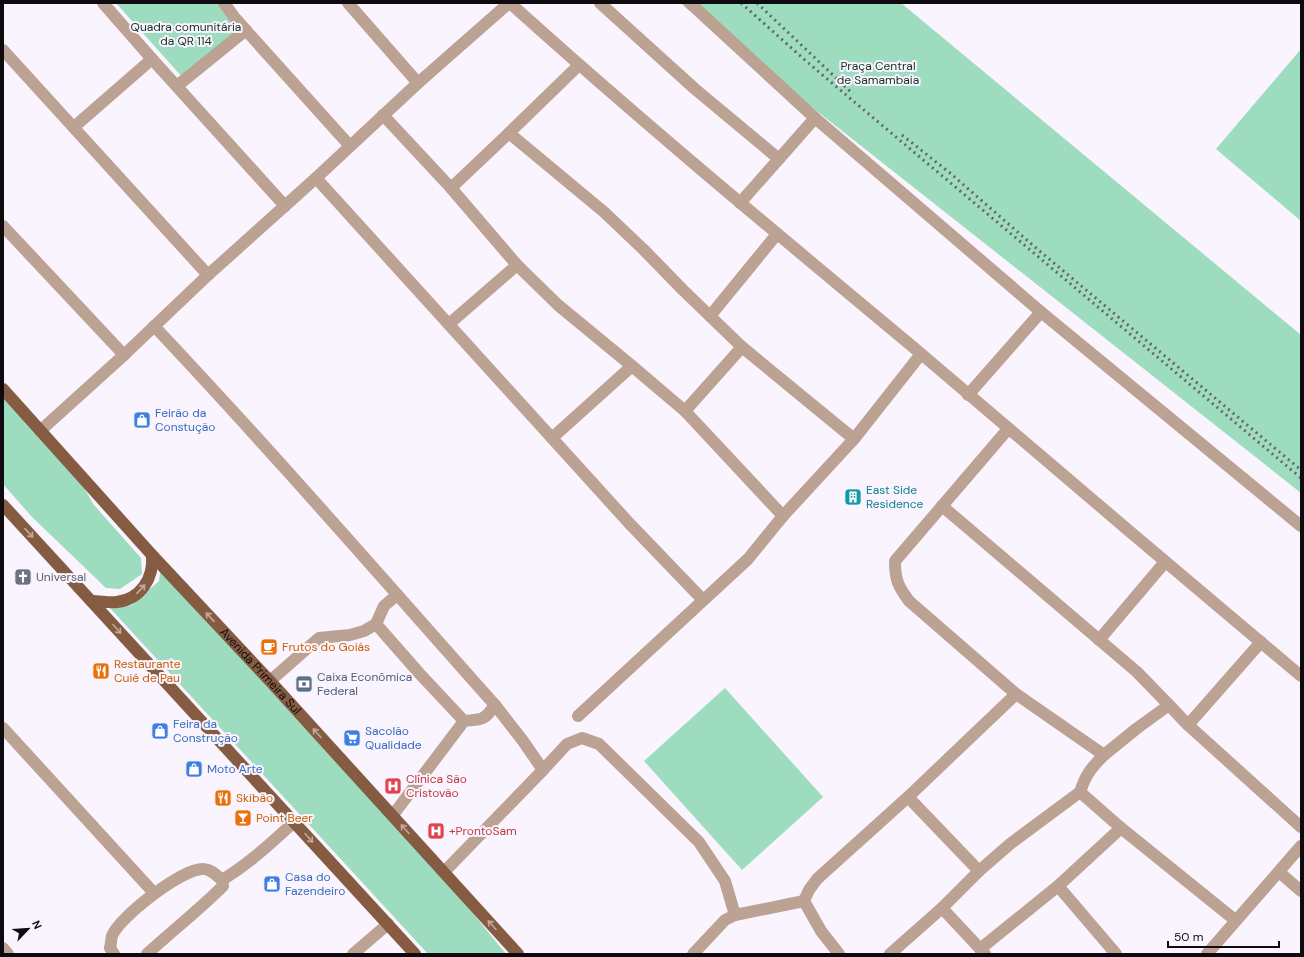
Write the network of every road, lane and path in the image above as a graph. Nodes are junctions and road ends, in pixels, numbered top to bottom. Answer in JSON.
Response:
{"nodes":[{"id":1,"x":103,"y":3,"type":"edge"},
{"id":2,"x":224,"y":3,"type":"edge"},
{"id":3,"x":348,"y":3,"type":"edge"},
{"id":4,"x":510,"y":3,"type":"edge"},
{"id":5,"x":600,"y":3,"type":"edge"},
{"id":6,"x":690,"y":3,"type":"edge"},
{"id":7,"x":246,"y":30,"type":"junction"},
{"id":8,"x":3,"y":50,"type":"edge"},
{"id":9,"x":152,"y":59,"type":"junction"},
{"id":10,"x":579,"y":65,"type":"junction"},
{"id":11,"x":418,"y":83,"type":"junction"},
{"id":12,"x":177,"y":86,"type":"junction"},
{"id":13,"x":383,"y":115,"type":"junction"},
{"id":14,"x":814,"y":118,"type":"junction"},
{"id":15,"x":74,"y":127,"type":"junction"},
{"id":16,"x":509,"y":133,"type":"junction"},
{"id":17,"x":350,"y":146,"type":"junction"},
{"id":18,"x":779,"y":159,"type":"junction"},
{"id":19,"x":316,"y":178,"type":"junction"},
{"id":20,"x":451,"y":188,"type":"junction"},
{"id":21,"x":740,"y":203,"type":"junction"},
{"id":22,"x":285,"y":206,"type":"junction"},
{"id":23,"x":3,"y":226,"type":"edge"},
{"id":24,"x":777,"y":234,"type":"junction"},
{"id":25,"x":518,"y":265,"type":"junction"},
{"id":26,"x":208,"y":275,"type":"junction"},
{"id":27,"x":1041,"y":312,"type":"junction"},
{"id":28,"x":710,"y":316,"type":"junction"},
{"id":29,"x":449,"y":324,"type":"junction"},
{"id":30,"x":154,"y":326,"type":"junction"},
{"id":31,"x":742,"y":347,"type":"junction"},
{"id":32,"x":921,"y":354,"type":"junction"},
{"id":33,"x":124,"y":355,"type":"junction"},
{"id":34,"x":632,"y":366,"type":"junction"},
{"id":35,"x":3,"y":389,"type":"edge"},
{"id":36,"x":968,"y":395,"type":"junction"},
{"id":37,"x":685,"y":411,"type":"junction"},
{"id":38,"x":1008,"y":429,"type":"junction"},
{"id":39,"x":40,"y":430,"type":"junction"},
{"id":40,"x":552,"y":438,"type":"junction"},
{"id":41,"x":854,"y":439,"type":"junction"},
{"id":42,"x":3,"y":505,"type":"edge"},
{"id":43,"x":942,"y":506,"type":"junction"},
{"id":44,"x":783,"y":516,"type":"junction"},
{"id":45,"x":1301,"y":526,"type":"edge"},
{"id":46,"x":152,"y":555,"type":"junction"},
{"id":47,"x":1165,"y":562,"type":"junction"},
{"id":48,"x":397,"y":595,"type":"junction"},
{"id":49,"x":703,"y":600,"type":"junction"},
{"id":50,"x":92,"y":601,"type":"junction"},
{"id":51,"x":376,"y":624,"type":"junction"},
{"id":52,"x":1099,"y":640,"type":"junction"},
{"id":53,"x":1260,"y":642,"type":"junction"},
{"id":54,"x":1301,"y":676,"type":"edge"},
{"id":55,"x":270,"y":681,"type":"junction"},
{"id":56,"x":1016,"y":694,"type":"junction"},
{"id":57,"x":495,"y":705,"type":"junction"},
{"id":58,"x":1169,"y":705,"type":"junction"},
{"id":59,"x":578,"y":716,"type":"dead end"},
{"id":60,"x":464,"y":721,"type":"junction"},
{"id":61,"x":1188,"y":725,"type":"junction"},
{"id":62,"x":3,"y":728,"type":"edge"},
{"id":63,"x":1104,"y":755,"type":"junction"},
{"id":64,"x":543,"y":770,"type":"junction"},
{"id":65,"x":1080,"y":792,"type":"junction"},
{"id":66,"x":908,"y":797,"type":"junction"},
{"id":67,"x":393,"y":815,"type":"junction"},
{"id":68,"x":294,"y":822,"type":"junction"},
{"id":69,"x":1301,"y":827,"type":"edge"},
{"id":70,"x":1121,"y":828,"type":"junction"},
{"id":71,"x":1301,"y":846,"type":"edge"},
{"id":72,"x":979,"y":871,"type":"junction"},
{"id":73,"x":444,"y":872,"type":"junction"},
{"id":74,"x":1279,"y":872,"type":"junction"},
{"id":75,"x":222,"y":880,"type":"junction"},
{"id":76,"x":1058,"y":886,"type":"junction"},
{"id":77,"x":1301,"y":891,"type":"edge"},
{"id":78,"x":154,"y":893,"type":"junction"},
{"id":79,"x":804,"y":902,"type":"junction"},
{"id":80,"x":942,"y":908,"type":"junction"},
{"id":81,"x":735,"y":915,"type":"junction"},
{"id":82,"x":1235,"y":920,"type":"junction"},
{"id":83,"x":388,"y":924,"type":"junction"},
{"id":84,"x":3,"y":948,"type":"edge"},
{"id":85,"x":982,"y":952,"type":"edge"},
{"id":86,"x":8,"y":954,"type":"edge"},
{"id":87,"x":114,"y":954,"type":"edge"},
{"id":88,"x":147,"y":954,"type":"edge"},
{"id":89,"x":353,"y":954,"type":"edge"},
{"id":90,"x":415,"y":954,"type":"edge"},
{"id":91,"x":518,"y":954,"type":"edge"},
{"id":92,"x":693,"y":954,"type":"edge"},
{"id":93,"x":839,"y":954,"type":"edge"},
{"id":94,"x":890,"y":954,"type":"edge"},
{"id":95,"x":1116,"y":954,"type":"edge"},
{"id":96,"x":1207,"y":954,"type":"edge"}],
"edges":[{"from":1,"to":9,"type":"street"},
{"from":2,"to":7,"type":"street"},
{"from":3,"to":11,"type":"street"},
{"from":4,"to":10,"type":"street"},
{"from":4,"to":11,"type":"street"},
{"from":5,"to":18,"type":"street"},
{"from":6,"to":14,"type":"street"},
{"from":7,"to":12,"type":"street"},
{"from":7,"to":17,"type":"street"},
{"from":8,"to":15,"type":"street"},
{"from":9,"to":12,"type":"street"},
{"from":9,"to":15,"type":"street"},
{"from":10,"to":16,"type":"street"},
{"from":10,"to":21,"type":"street"},
{"from":11,"to":13,"type":"street"},
{"from":12,"to":22,"type":"street"},
{"from":13,"to":17,"type":"street"},
{"from":13,"to":20,"type":"street"},
{"from":14,"to":18,"type":"street"},
{"from":14,"to":27,"type":"street"},
{"from":15,"to":26,"type":"street"},
{"from":16,"to":20,"type":"street"},
{"from":16,"to":28,"type":"street"},
{"from":17,"to":19,"type":"street"},
{"from":18,"to":21,"type":"street"},
{"from":19,"to":22,"type":"street"},
{"from":19,"to":29,"type":"street"},
{"from":20,"to":25,"type":"street"},
{"from":21,"to":24,"type":"street"},
{"from":22,"to":26,"type":"street"},
{"from":23,"to":33,"type":"street"},
{"from":24,"to":28,"type":"street"},
{"from":24,"to":32,"type":"street"},
{"from":25,"to":29,"type":"street"},
{"from":25,"to":34,"type":"street"},
{"from":26,"to":30,"type":"street"},
{"from":27,"to":36,"type":"street"},
{"from":27,"to":45,"type":"street"},
{"from":28,"to":31,"type":"street"},
{"from":29,"to":40,"type":"street"},
{"from":30,"to":33,"type":"street"},
{"from":30,"to":48,"type":"street"},
{"from":31,"to":37,"type":"street"},
{"from":31,"to":41,"type":"street"},
{"from":32,"to":36,"type":"street"},
{"from":32,"to":41,"type":"street"},
{"from":33,"to":39,"type":"street"},
{"from":34,"to":37,"type":"street"},
{"from":34,"to":40,"type":"street"},
{"from":35,"to":39,"type":"main road","name":"Avenida Primeira Sul"},
{"from":36,"to":38,"type":"street"},
{"from":37,"to":44,"type":"street"},
{"from":38,"to":43,"type":"street"},
{"from":38,"to":47,"type":"street"},
{"from":39,"to":46,"type":"main road","name":"Avenida Primeira Sul"},
{"from":40,"to":49,"type":"street"},
{"from":41,"to":44,"type":"street"},
{"from":42,"to":50,"type":"main road","one_way":true},
{"from":43,"to":52,"type":"street"},
{"from":43,"to":56,"type":"street"},
{"from":44,"to":49,"type":"street"},
{"from":50,"to":46,"type":"main road","one_way":true},
{"from":55,"to":46,"type":"main road","name":"Avenida Primeira Sul","one_way":true},
{"from":47,"to":52,"type":"street"},
{"from":47,"to":53,"type":"street"},
{"from":48,"to":51,"type":"street"},
{"from":48,"to":57,"type":"street"},
{"from":49,"to":59,"type":"street"},
{"from":50,"to":68,"type":"main road","one_way":true},
{"from":51,"to":55,"type":"street"},
{"from":51,"to":60,"type":"street"},
{"from":52,"to":58,"type":"street"},
{"from":53,"to":54,"type":"street"},
{"from":53,"to":61,"type":"street"},
{"from":67,"to":55,"type":"main road","name":"Avenida Primeira Sul","one_way":true},
{"from":56,"to":63,"type":"street"},
{"from":56,"to":66,"type":"street"},
{"from":57,"to":60,"type":"street"},
{"from":57,"to":64,"type":"street"},
{"from":58,"to":61,"type":"street"},
{"from":58,"to":63,"type":"street"},
{"from":60,"to":67,"type":"street"},
{"from":61,"to":69,"type":"street"},
{"from":62,"to":78,"type":"street"},
{"from":63,"to":65,"type":"street"},
{"from":64,"to":73,"type":"street"},
{"from":64,"to":81,"type":"street"},
{"from":65,"to":70,"type":"street"},
{"from":65,"to":72,"type":"street"},
{"from":66,"to":72,"type":"street"},
{"from":66,"to":79,"type":"street"},
{"from":73,"to":67,"type":"main road","name":"Avenida Primeira Sul","one_way":true},
{"from":68,"to":75,"type":"street"},
{"from":68,"to":83,"type":"main road","one_way":true},
{"from":70,"to":76,"type":"street"},
{"from":70,"to":82,"type":"street"},
{"from":71,"to":74,"type":"street"},
{"from":72,"to":80,"type":"street"},
{"from":91,"to":73,"type":"main road","name":"Avenida Primeira Sul","one_way":true},
{"from":74,"to":77,"type":"street"},
{"from":74,"to":82,"type":"street"},
{"from":75,"to":78,"type":"street"},
{"from":75,"to":88,"type":"street"},
{"from":76,"to":85,"type":"street"},
{"from":76,"to":95,"type":"street"},
{"from":78,"to":87,"type":"street"},
{"from":79,"to":81,"type":"street"},
{"from":79,"to":93,"type":"street"},
{"from":80,"to":85,"type":"street"},
{"from":80,"to":94,"type":"street"},
{"from":81,"to":92,"type":"street"},
{"from":82,"to":96,"type":"street"},
{"from":83,"to":89,"type":"street"},
{"from":83,"to":90,"type":"main road"},
{"from":84,"to":86,"type":"street"}]}
